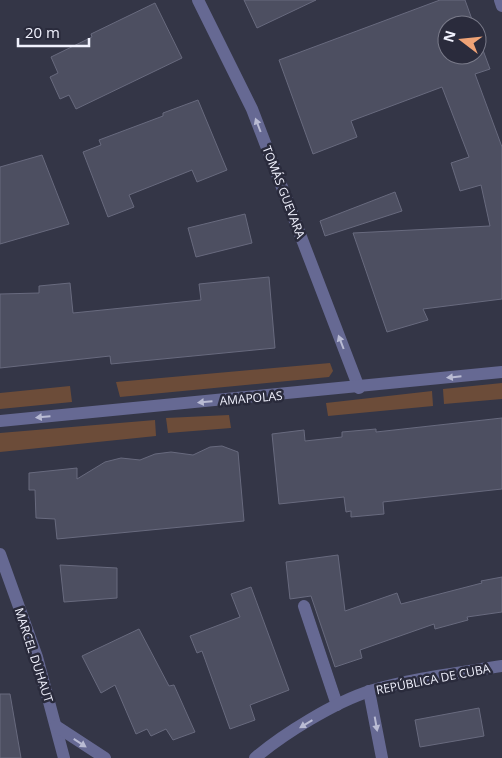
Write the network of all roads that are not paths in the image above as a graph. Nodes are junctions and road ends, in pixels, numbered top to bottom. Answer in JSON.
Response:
{"nodes":[{"id":1,"x":198,"y":0,"type":"edge"},
{"id":2,"x":500,"y":0,"type":"edge"},
{"id":3,"x":502,"y":6,"type":"edge"},
{"id":4,"x":502,"y":372,"type":"edge"},
{"id":5,"x":359,"y":388,"type":"junction"},
{"id":6,"x":0,"y":421,"type":"edge"},
{"id":7,"x":0,"y":554,"type":"edge"},
{"id":8,"x":304,"y":606,"type":"dead end"},
{"id":9,"x":502,"y":666,"type":"edge"},
{"id":10,"x":369,"y":691,"type":"junction"},
{"id":11,"x":337,"y":705,"type":"junction"},
{"id":12,"x":56,"y":726,"type":"junction"},
{"id":13,"x":64,"y":758,"type":"edge"},
{"id":14,"x":105,"y":758,"type":"edge"},
{"id":15,"x":255,"y":758,"type":"edge"},
{"id":16,"x":382,"y":758,"type":"edge"}],
"edges":[{"from":5,"to":1,"type":"street","name":"TOMÁS GUEVARA","one_way":true},
{"from":2,"to":3,"type":"street"},
{"from":4,"to":5,"type":"street","name":"AMAPOLAS","one_way":true},
{"from":5,"to":6,"type":"street","name":"AMAPOLAS","one_way":true},
{"from":7,"to":12,"type":"street","name":"MARCEL DUHAUT"},
{"from":8,"to":11,"type":"street"},
{"from":9,"to":10,"type":"street","name":"REPÚBLICA DE CUBA"},
{"from":10,"to":11,"type":"street","name":"REPÚBLICA DE CUBA"},
{"from":10,"to":16,"type":"street","one_way":true},
{"from":11,"to":15,"type":"street","name":"REPÚBLICA DE CUBA","one_way":true},
{"from":12,"to":13,"type":"street","name":"MARCEL DUHAUT"},
{"from":12,"to":14,"type":"street","one_way":true}]}
